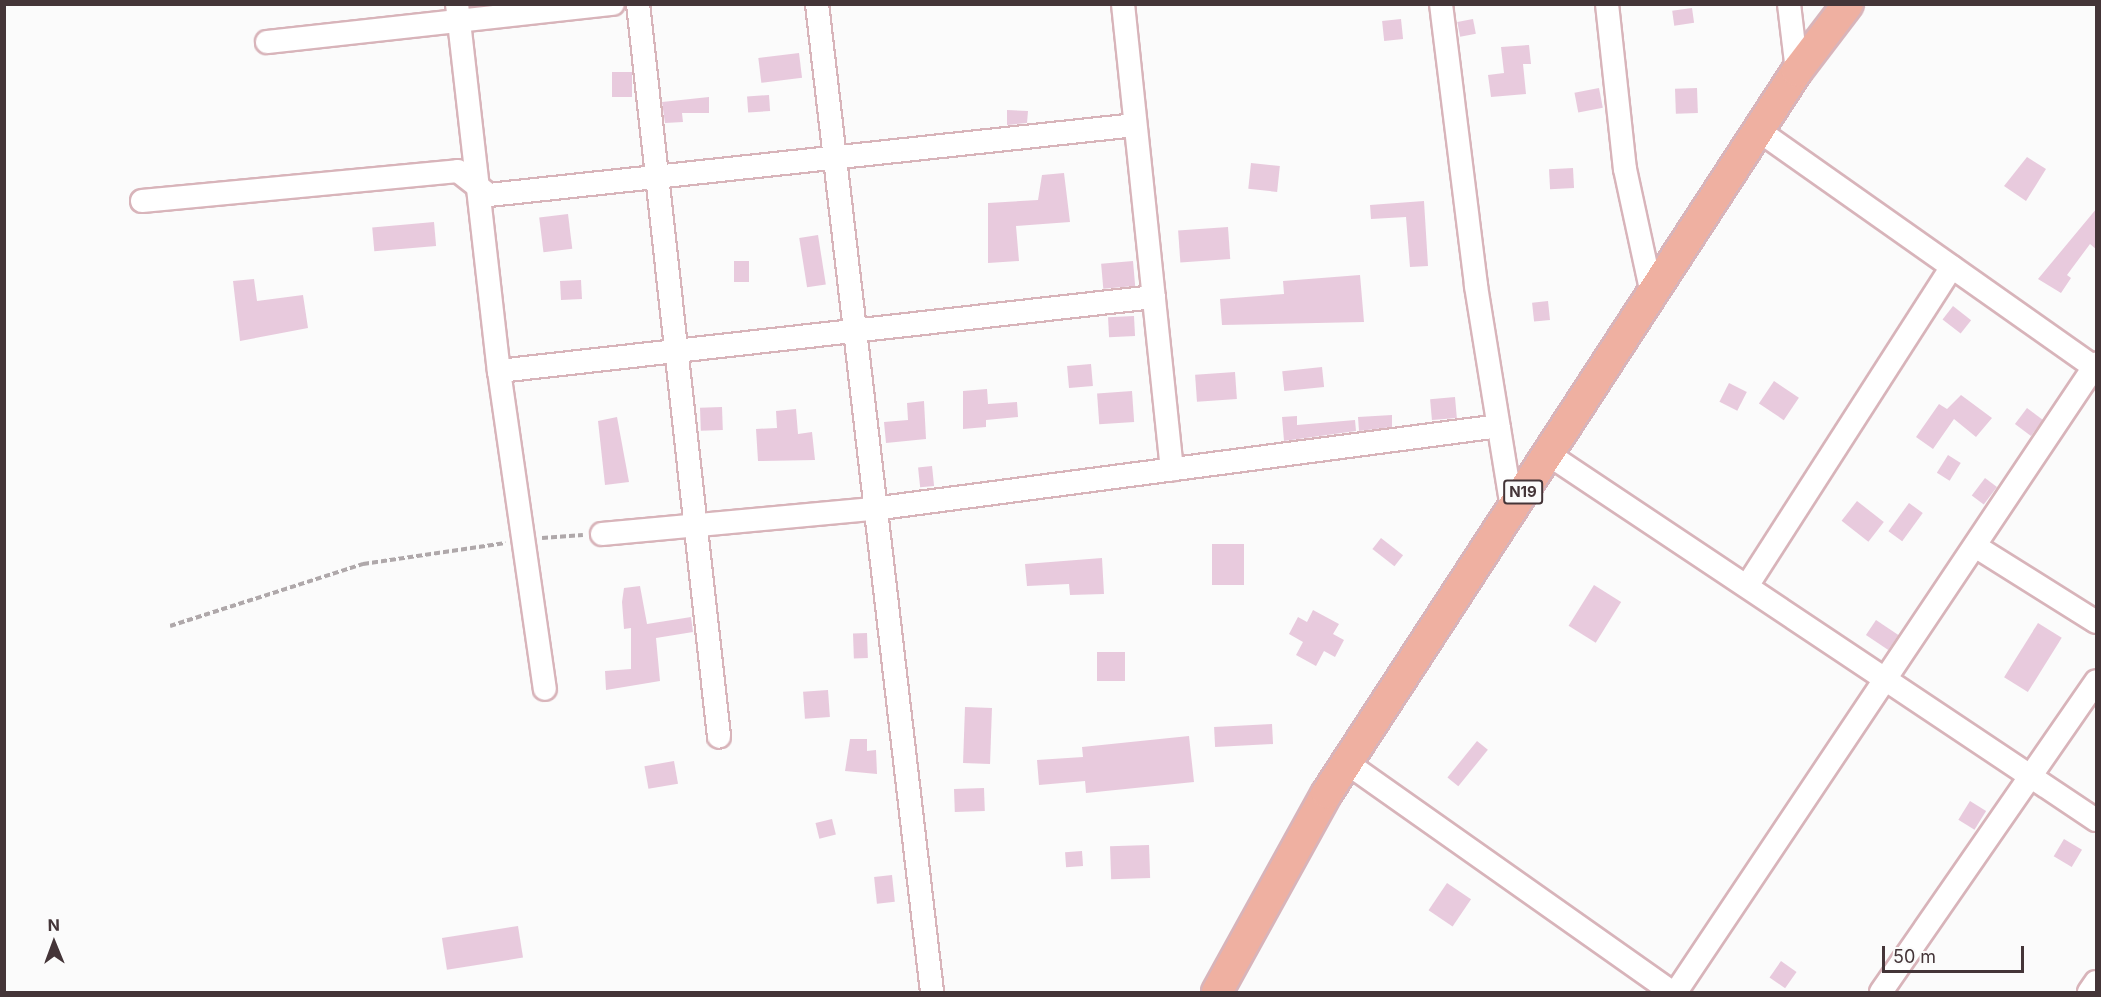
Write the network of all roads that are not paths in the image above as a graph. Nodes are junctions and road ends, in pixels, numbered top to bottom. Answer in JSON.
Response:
{"nodes":[{"id":1,"x":613,"y":4,"type":"edge"},
{"id":2,"x":638,"y":4,"type":"edge"},
{"id":3,"x":817,"y":4,"type":"edge"},
{"id":4,"x":1123,"y":4,"type":"edge"},
{"id":5,"x":1441,"y":4,"type":"edge"},
{"id":6,"x":1607,"y":4,"type":"edge"},
{"id":7,"x":1790,"y":4,"type":"edge"},
{"id":8,"x":1848,"y":4,"type":"edge"},
{"id":9,"x":458,"y":13,"type":"edge"},
{"id":10,"x":267,"y":42,"type":"dead end"},
{"id":11,"x":1797,"y":71,"type":"junction"},
{"id":12,"x":1136,"y":125,"type":"junction"},
{"id":13,"x":1758,"y":130,"type":"junction"},
{"id":14,"x":834,"y":158,"type":"junction"},
{"id":15,"x":657,"y":177,"type":"junction"},
{"id":16,"x":478,"y":186,"type":"junction"},
{"id":17,"x":142,"y":201,"type":"dead end"},
{"id":18,"x":1952,"y":267,"type":"junction"},
{"id":19,"x":1652,"y":294,"type":"junction"},
{"id":20,"x":1154,"y":297,"type":"junction"},
{"id":21,"x":853,"y":331,"type":"junction"},
{"id":22,"x":676,"y":351,"type":"junction"},
{"id":23,"x":2096,"y":366,"type":"edge"},
{"id":24,"x":499,"y":371,"type":"junction"},
{"id":25,"x":1499,"y":426,"type":"junction"},
{"id":26,"x":1548,"y":454,"type":"junction"},
{"id":27,"x":1172,"y":469,"type":"junction"},
{"id":28,"x":873,"y":509,"type":"junction"},
{"id":29,"x":1512,"y":509,"type":"junction"},
{"id":30,"x":696,"y":525,"type":"junction"},
{"id":31,"x":602,"y":534,"type":"road end"},
{"id":32,"x":1975,"y":546,"type":"junction"},
{"id":33,"x":1747,"y":586,"type":"junction"},
{"id":34,"x":2097,"y":622,"type":"edge"},
{"id":35,"x":1886,"y":679,"type":"junction"},
{"id":36,"x":2097,"y":681,"type":"edge"},
{"id":37,"x":545,"y":689,"type":"dead end"},
{"id":38,"x":719,"y":737,"type":"dead end"},
{"id":39,"x":1347,"y":763,"type":"junction"},
{"id":40,"x":2031,"y":776,"type":"junction"},
{"id":41,"x":2097,"y":820,"type":"edge"},
{"id":42,"x":2097,"y":982,"type":"edge"},
{"id":43,"x":932,"y":993,"type":"edge"},
{"id":44,"x":1217,"y":993,"type":"edge"},
{"id":45,"x":1674,"y":993,"type":"edge"},
{"id":46,"x":1881,"y":993,"type":"edge"},
{"id":47,"x":2090,"y":993,"type":"edge"}],
"edges":[{"from":1,"to":9,"type":"street"},
{"from":2,"to":15,"type":"street"},
{"from":3,"to":14,"type":"street"},
{"from":4,"to":12,"type":"street"},
{"from":5,"to":25,"type":"street"},
{"from":6,"to":19,"type":"street"},
{"from":7,"to":11,"type":"street"},
{"from":8,"to":11,"type":"main road","number":"N19"},
{"from":9,"to":10,"type":"street"},
{"from":9,"to":16,"type":"street"},
{"from":11,"to":13,"type":"main road","number":"N19"},
{"from":12,"to":14,"type":"street"},
{"from":12,"to":20,"type":"street"},
{"from":13,"to":18,"type":"street"},
{"from":13,"to":19,"type":"main road","number":"N19"},
{"from":14,"to":15,"type":"street"},
{"from":14,"to":21,"type":"street"},
{"from":15,"to":16,"type":"street"},
{"from":15,"to":22,"type":"street"},
{"from":16,"to":17,"type":"street"},
{"from":16,"to":24,"type":"street"},
{"from":18,"to":23,"type":"street"},
{"from":18,"to":33,"type":"street"},
{"from":19,"to":26,"type":"main road","number":"N19"},
{"from":20,"to":21,"type":"street"},
{"from":20,"to":27,"type":"street"},
{"from":21,"to":22,"type":"street"},
{"from":21,"to":28,"type":"street"},
{"from":22,"to":24,"type":"street"},
{"from":22,"to":30,"type":"street"},
{"from":23,"to":32,"type":"street"},
{"from":24,"to":37,"type":"street"},
{"from":25,"to":27,"type":"street"},
{"from":25,"to":29,"type":"street"},
{"from":26,"to":29,"type":"main road","number":"N19"},
{"from":26,"to":33,"type":"street"},
{"from":27,"to":28,"type":"street"},
{"from":28,"to":30,"type":"street"},
{"from":28,"to":43,"type":"street"},
{"from":29,"to":39,"type":"main road","number":"N19"},
{"from":30,"to":31,"type":"street"},
{"from":30,"to":38,"type":"street"},
{"from":32,"to":34,"type":"street"},
{"from":32,"to":35,"type":"street"},
{"from":33,"to":35,"type":"street"},
{"from":35,"to":40,"type":"street"},
{"from":35,"to":45,"type":"street"},
{"from":36,"to":40,"type":"street"},
{"from":39,"to":44,"type":"main road","number":"N19"},
{"from":39,"to":45,"type":"street"},
{"from":40,"to":41,"type":"street"},
{"from":40,"to":46,"type":"street"},
{"from":42,"to":47,"type":"street"}]}
